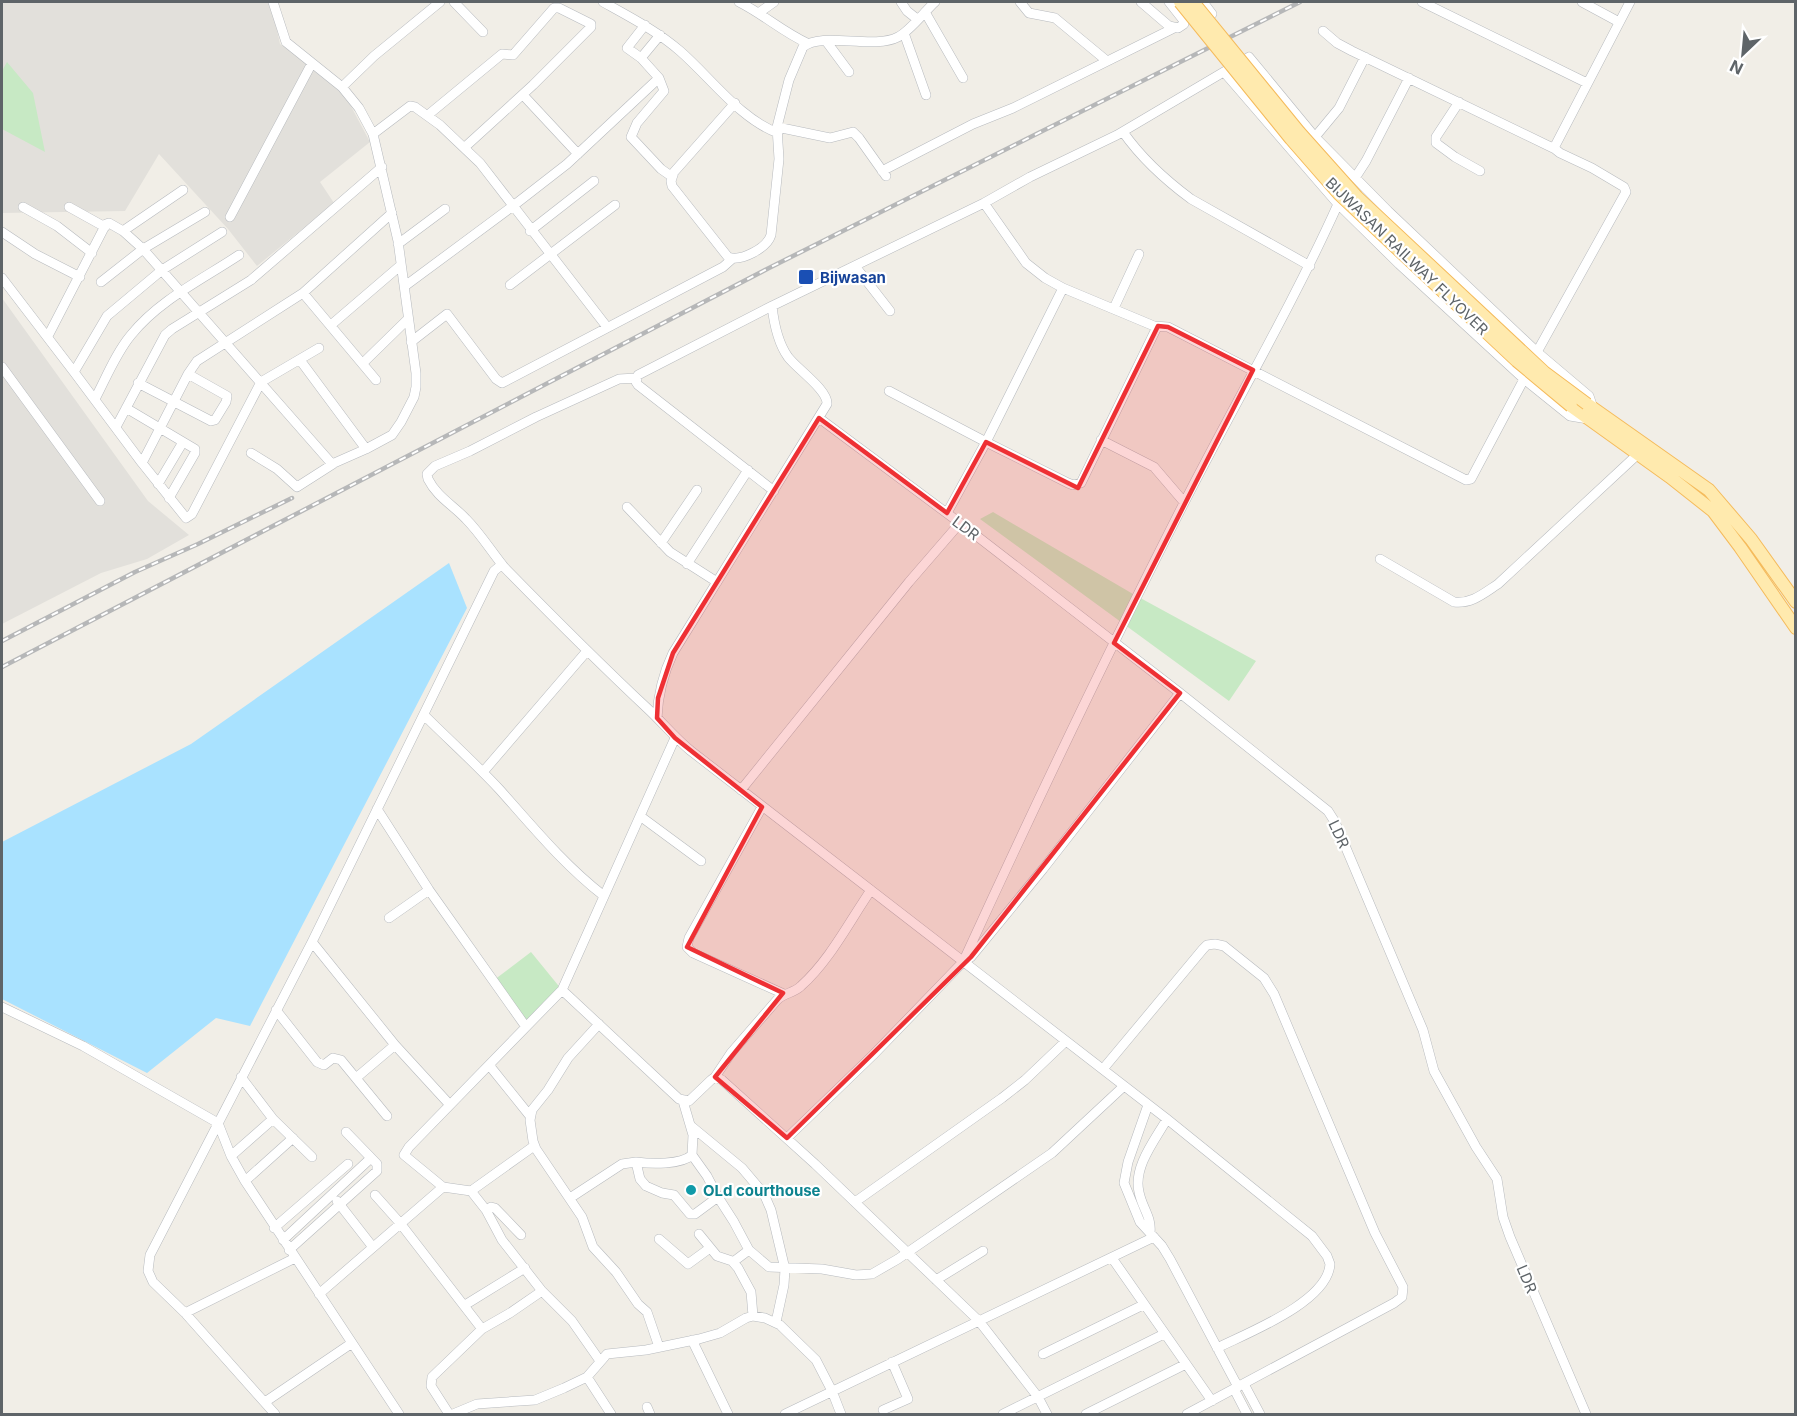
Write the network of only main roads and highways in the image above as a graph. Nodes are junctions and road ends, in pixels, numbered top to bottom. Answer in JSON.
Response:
{"nodes":[{"id":1,"x":1180,"y":2,"type":"edge"},
{"id":2,"x":1193,"y":2,"type":"edge"},
{"id":3,"x":1589,"y":410,"type":"junction"},
{"id":4,"x":1659,"y":462,"type":"junction"},
{"id":5,"x":1796,"y":602,"type":"edge"},
{"id":6,"x":1796,"y":628,"type":"edge"}],
"edges":[{"from":1,"to":3,"type":"main road","name":"BIJWASAN RAILWAY FLYOVER","bridge":true},
{"from":2,"to":3,"type":"main road","name":"BIJWASAN RAILWAY FLYOVER","bridge":true},
{"from":3,"to":4,"type":"main road"},
{"from":3,"to":4,"type":"main road","name":"BIJWASAN RAILWAY FLYOVER"},
{"from":4,"to":5,"type":"main road"},
{"from":4,"to":6,"type":"main road"}]}
